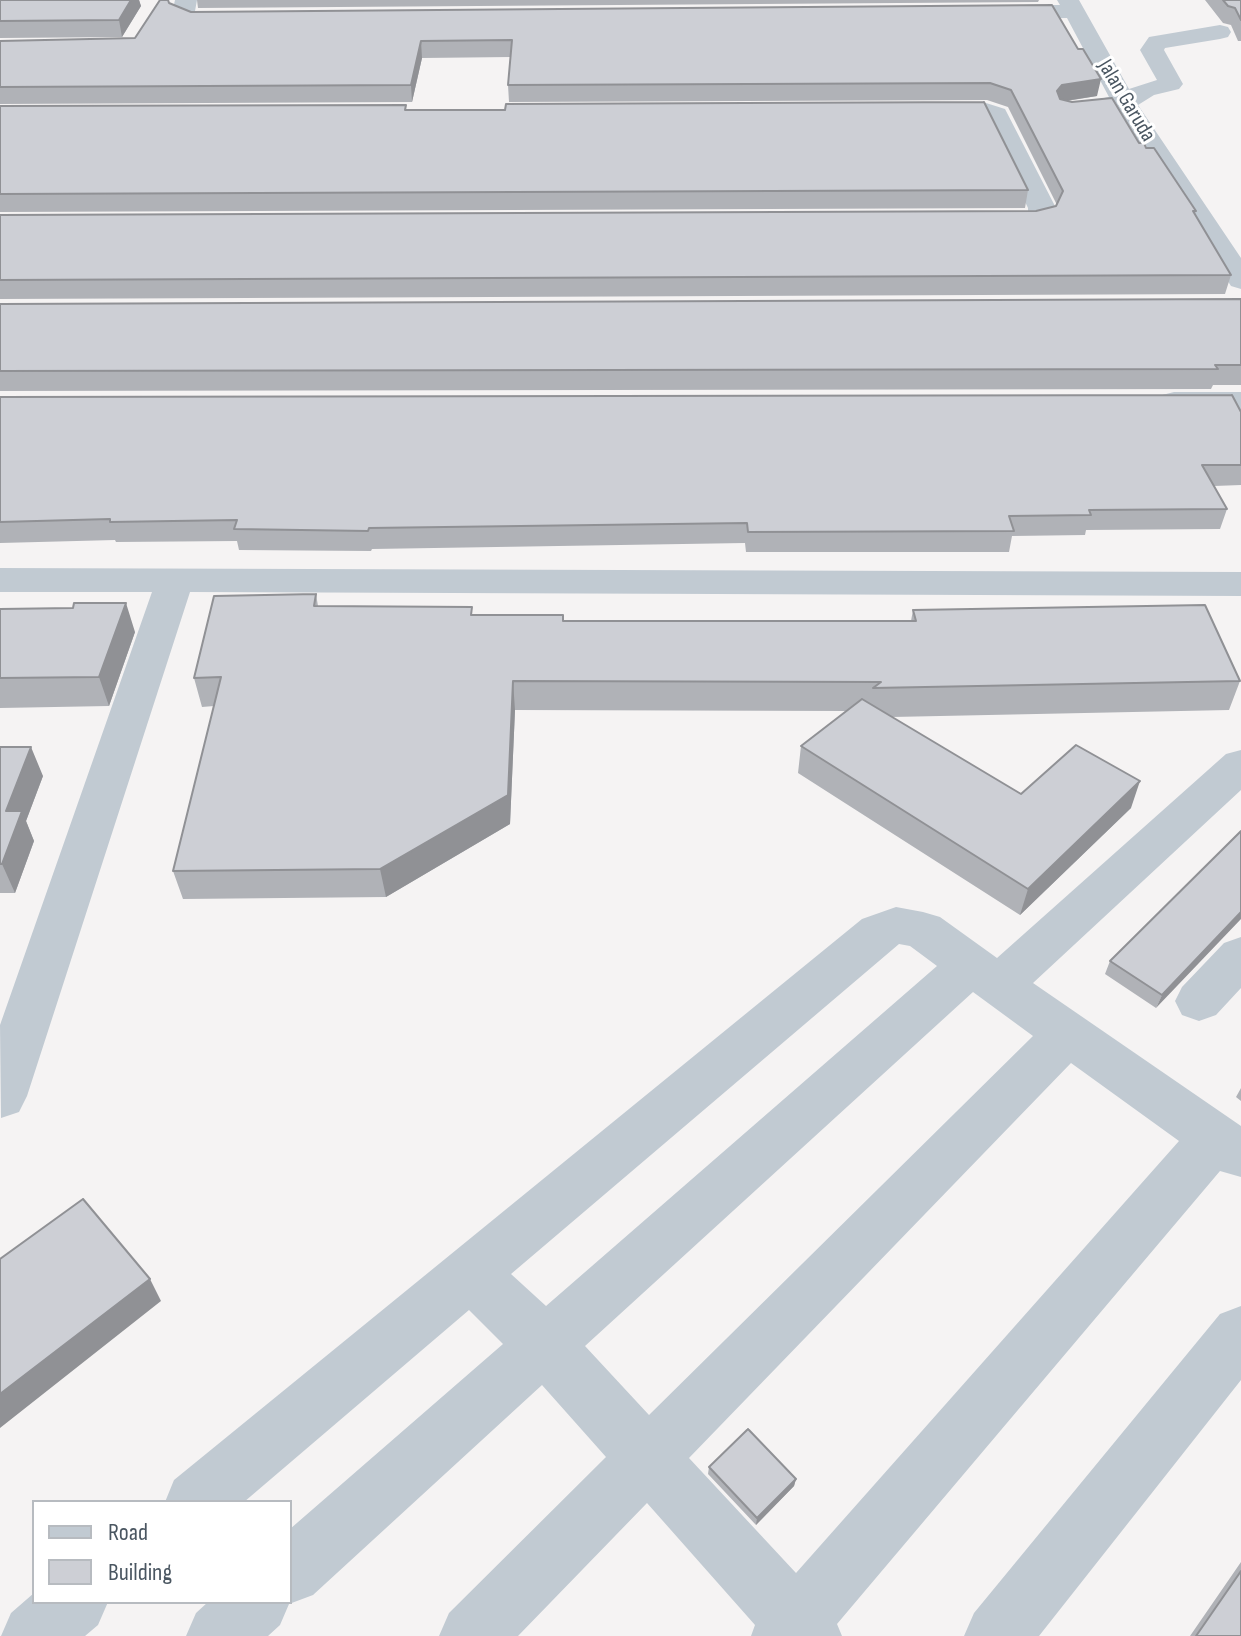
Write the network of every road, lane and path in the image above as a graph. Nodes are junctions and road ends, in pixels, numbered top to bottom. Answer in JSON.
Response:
{"nodes":[{"id":1,"x":186,"y":0,"type":"edge"},
{"id":2,"x":1071,"y":6,"type":"edge"},
{"id":3,"x":981,"y":12,"type":"edge"},
{"id":4,"x":257,"y":18,"type":"edge"},
{"id":5,"x":1220,"y":32,"type":"dead end"},
{"id":6,"x":1124,"y":103,"type":"junction"},
{"id":7,"x":907,"y":110,"type":"edge"},
{"id":8,"x":1068,"y":110,"type":"edge"},
{"id":9,"x":953,"y":219,"type":"edge"},
{"id":10,"x":1241,"y":280,"type":"edge"},
{"id":11,"x":1146,"y":402,"type":"edge"},
{"id":12,"x":1241,"y":402,"type":"edge"},
{"id":13,"x":0,"y":580,"type":"edge"},
{"id":14,"x":175,"y":581,"type":"junction"},
{"id":15,"x":1241,"y":584,"type":"edge"},
{"id":16,"x":1241,"y":765,"type":"edge"},
{"id":17,"x":1241,"y":956,"type":"edge"},
{"id":18,"x":985,"y":975,"type":"junction"},
{"id":19,"x":1199,"y":1001,"type":"dead end"},
{"id":20,"x":1068,"y":1033,"type":"junction"},
{"id":21,"x":1,"y":1096,"type":"edge"},
{"id":22,"x":1228,"y":1146,"type":"edge"},
{"id":23,"x":472,"y":1274,"type":"junction"},
{"id":24,"x":1241,"y":1334,"type":"edge"},
{"id":25,"x":544,"y":1344,"type":"junction"},
{"id":26,"x":646,"y":1458,"type":"junction"},
{"id":27,"x":198,"y":1500,"type":"edge"},
{"id":28,"x":292,"y":1570,"type":"edge"},
{"id":29,"x":73,"y":1604,"type":"edge"},
{"id":30,"x":255,"y":1604,"type":"edge"},
{"id":31,"x":796,"y":1631,"type":"edge"},
{"id":32,"x":34,"y":1636,"type":"edge"},
{"id":33,"x":219,"y":1636,"type":"edge"},
{"id":34,"x":472,"y":1636,"type":"edge"},
{"id":35,"x":997,"y":1636,"type":"edge"}],
"edges":[{"from":1,"to":4,"type":"street"},
{"from":2,"to":3,"type":"street"},
{"from":2,"to":6,"type":"street","name":"Jalan Garuda"},
{"from":5,"to":6,"type":"street"},
{"from":6,"to":8,"type":"street"},
{"from":6,"to":10,"type":"street","name":"Jalan Garuda"},
{"from":7,"to":9,"type":"street"},
{"from":11,"to":12,"type":"street"},
{"from":13,"to":14,"type":"street"},
{"from":14,"to":15,"type":"street"},
{"from":14,"to":21,"type":"street"},
{"from":16,"to":18,"type":"street"},
{"from":17,"to":19,"type":"street"},
{"from":18,"to":20,"type":"street"},
{"from":18,"to":23,"type":"street"},
{"from":18,"to":25,"type":"street"},
{"from":20,"to":22,"type":"street"},
{"from":20,"to":26,"type":"street"},
{"from":22,"to":31,"type":"street"},
{"from":23,"to":25,"type":"street"},
{"from":23,"to":27,"type":"street"},
{"from":24,"to":35,"type":"street"},
{"from":25,"to":26,"type":"street"},
{"from":25,"to":28,"type":"street"},
{"from":26,"to":31,"type":"street"},
{"from":26,"to":34,"type":"street"},
{"from":29,"to":32,"type":"street"},
{"from":30,"to":33,"type":"street"}]}
